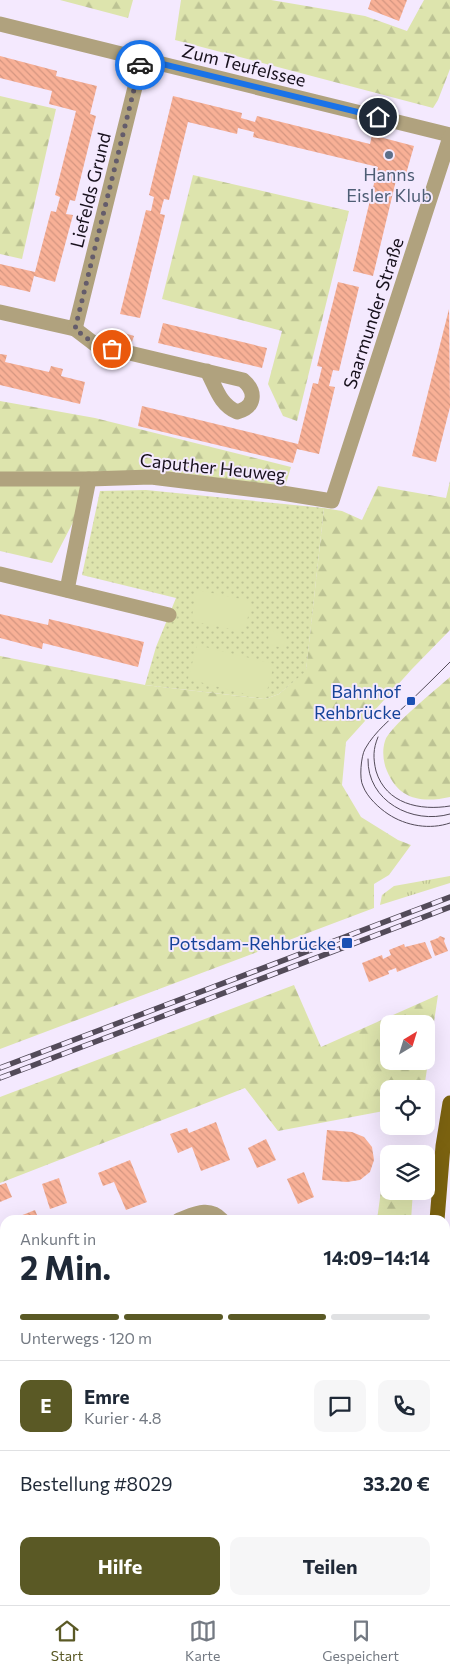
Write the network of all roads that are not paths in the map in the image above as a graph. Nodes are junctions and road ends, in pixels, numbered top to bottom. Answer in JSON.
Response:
{"nodes":[{"id":1,"x":0,"y":24,"type":"edge"},
{"id":2,"x":142,"y":59,"type":"junction"},
{"id":3,"x":450,"y":136,"type":"edge"},
{"id":4,"x":0,"y":312,"type":"edge"},
{"id":5,"x":75,"y":329,"type":"junction"},
{"id":6,"x":207,"y":371,"type":"dead end"},
{"id":7,"x":0,"y":479,"type":"edge"},
{"id":8,"x":89,"y":479,"type":"junction"},
{"id":9,"x":332,"y":501,"type":"joint"},
{"id":10,"x":0,"y":574,"type":"edge"},
{"id":11,"x":67,"y":590,"type":"junction"},
{"id":12,"x":169,"y":615,"type":"dead end"},
{"id":13,"x":450,"y":1103,"type":"edge"},
{"id":14,"x":193,"y":1215,"type":"edge"},
{"id":15,"x":212,"y":1215,"type":"edge"},
{"id":16,"x":437,"y":1215,"type":"edge"}],
"edges":[{"from":1,"to":2,"type":"street","name":"Zum Teufelssee"},
{"from":2,"to":3,"type":"street","name":"Zum Teufelssee"},
{"from":2,"to":5,"type":"street","name":"Liefelds Grund"},
{"from":3,"to":9,"type":"street","name":"Saarmunder Straße"},
{"from":4,"to":5,"type":"street"},
{"from":5,"to":6,"type":"street"},
{"from":7,"to":8,"type":"street","name":"Caputher Heuweg"},
{"from":8,"to":9,"type":"street","name":"Caputher Heuweg"},
{"from":8,"to":11,"type":"street"},
{"from":10,"to":11,"type":"street"},
{"from":11,"to":12,"type":"street"},
{"from":13,"to":16,"type":"main road"},
{"from":14,"to":15,"type":"street"}]}
